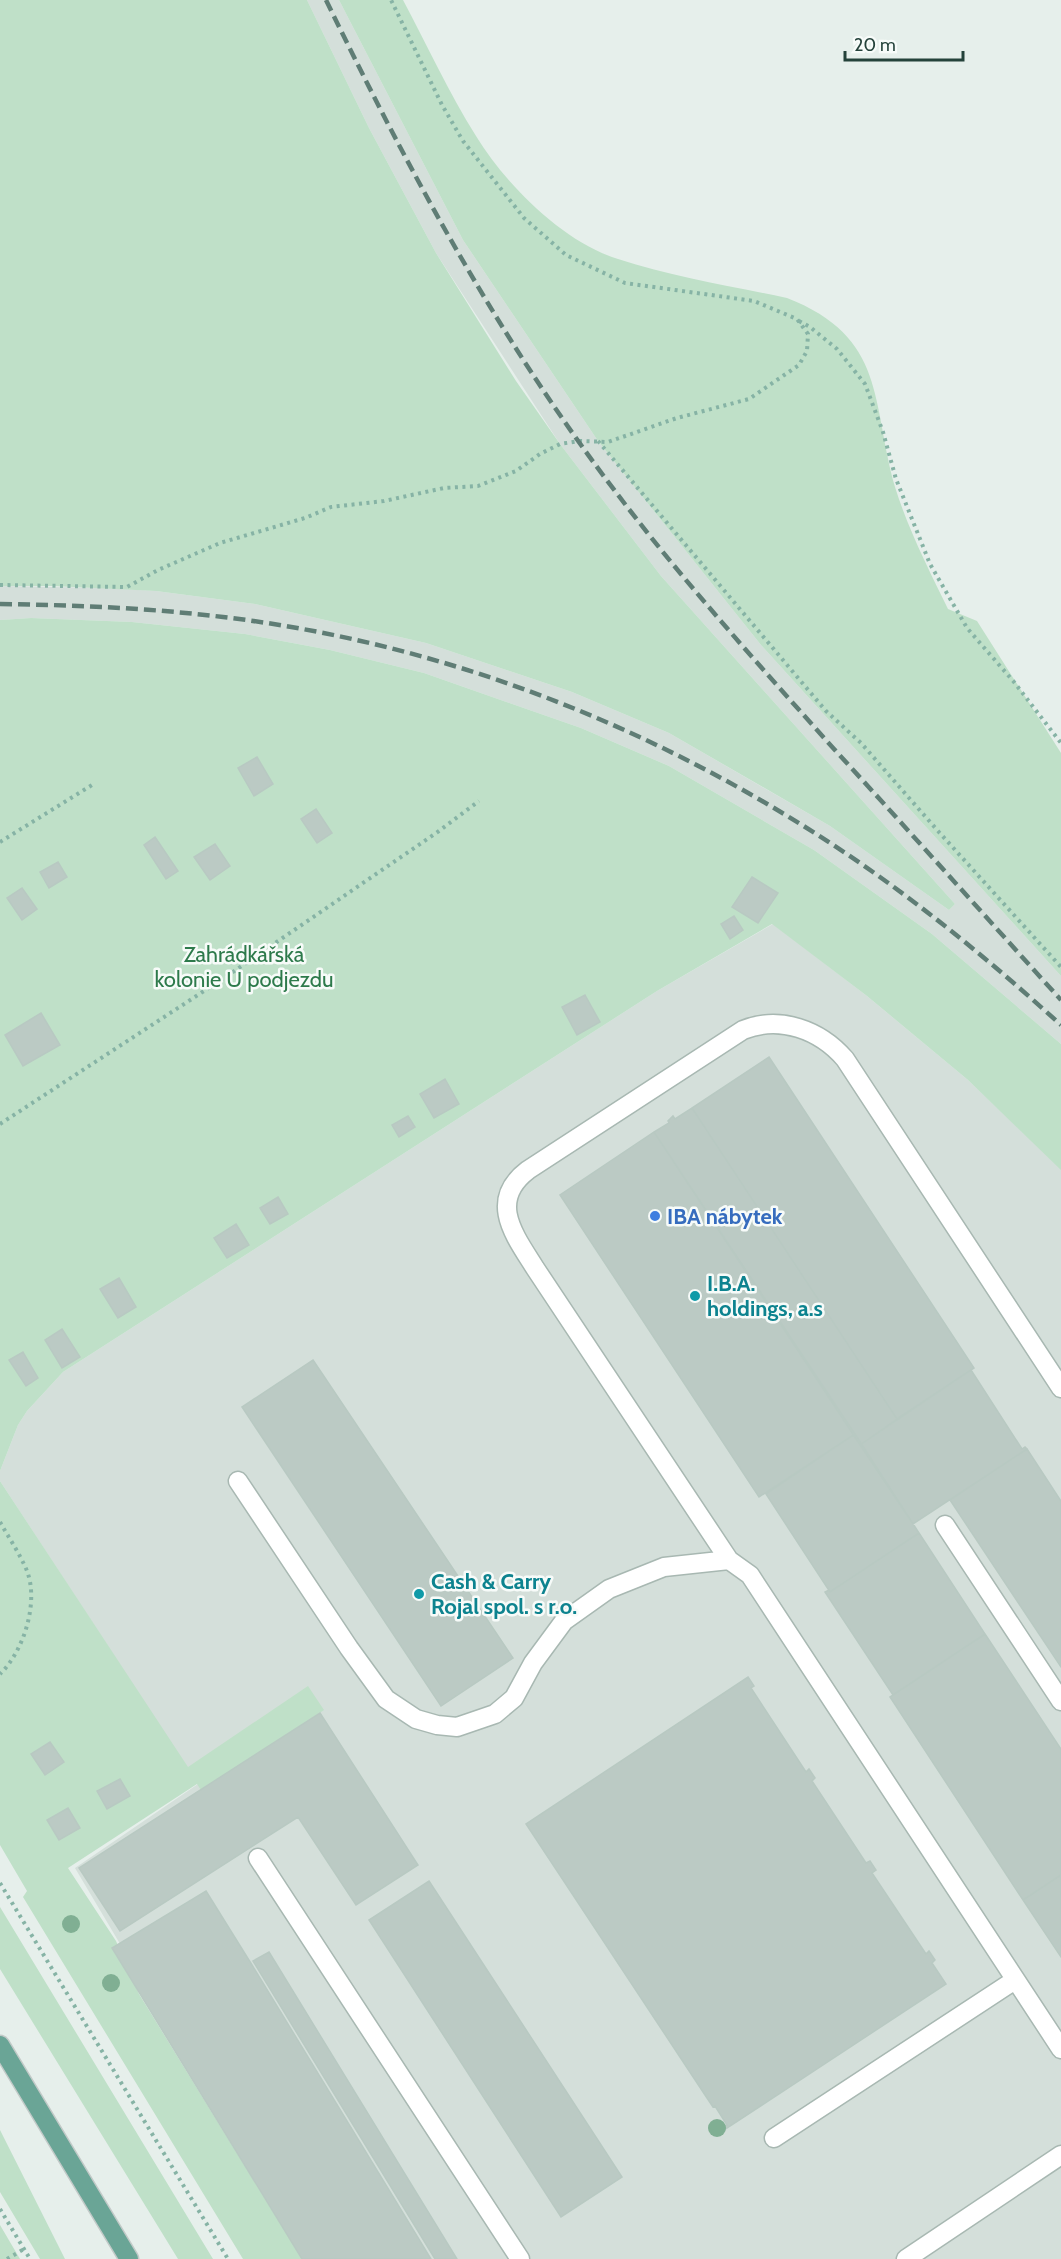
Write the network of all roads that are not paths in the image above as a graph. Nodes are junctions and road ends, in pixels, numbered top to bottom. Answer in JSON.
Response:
{"nodes":[{"id":1,"x":1061,"y":1388,"type":"edge"},
{"id":2,"x":238,"y":1481,"type":"dead end"},
{"id":3,"x":945,"y":1525,"type":"dead end"},
{"id":4,"x":729,"y":1560,"type":"junction"},
{"id":5,"x":1061,"y":1701,"type":"edge"},
{"id":6,"x":258,"y":1858,"type":"dead end"},
{"id":7,"x":1015,"y":1980,"type":"junction"},
{"id":8,"x":0,"y":2045,"type":"edge"},
{"id":9,"x":1061,"y":2049,"type":"edge"},
{"id":10,"x":774,"y":2138,"type":"dead end"},
{"id":11,"x":1061,"y":2155,"type":"edge"},
{"id":12,"x":129,"y":2259,"type":"edge"},
{"id":13,"x":520,"y":2259,"type":"edge"},
{"id":14,"x":906,"y":2259,"type":"edge"}],
"edges":[{"from":1,"to":4,"type":"lane"},
{"from":2,"to":4,"type":"lane"},
{"from":3,"to":5,"type":"lane"},
{"from":4,"to":7,"type":"lane"},
{"from":6,"to":13,"type":"lane"},
{"from":7,"to":9,"type":"lane"},
{"from":7,"to":10,"type":"lane"},
{"from":8,"to":12,"type":"main road"},
{"from":11,"to":14,"type":"lane"}]}
